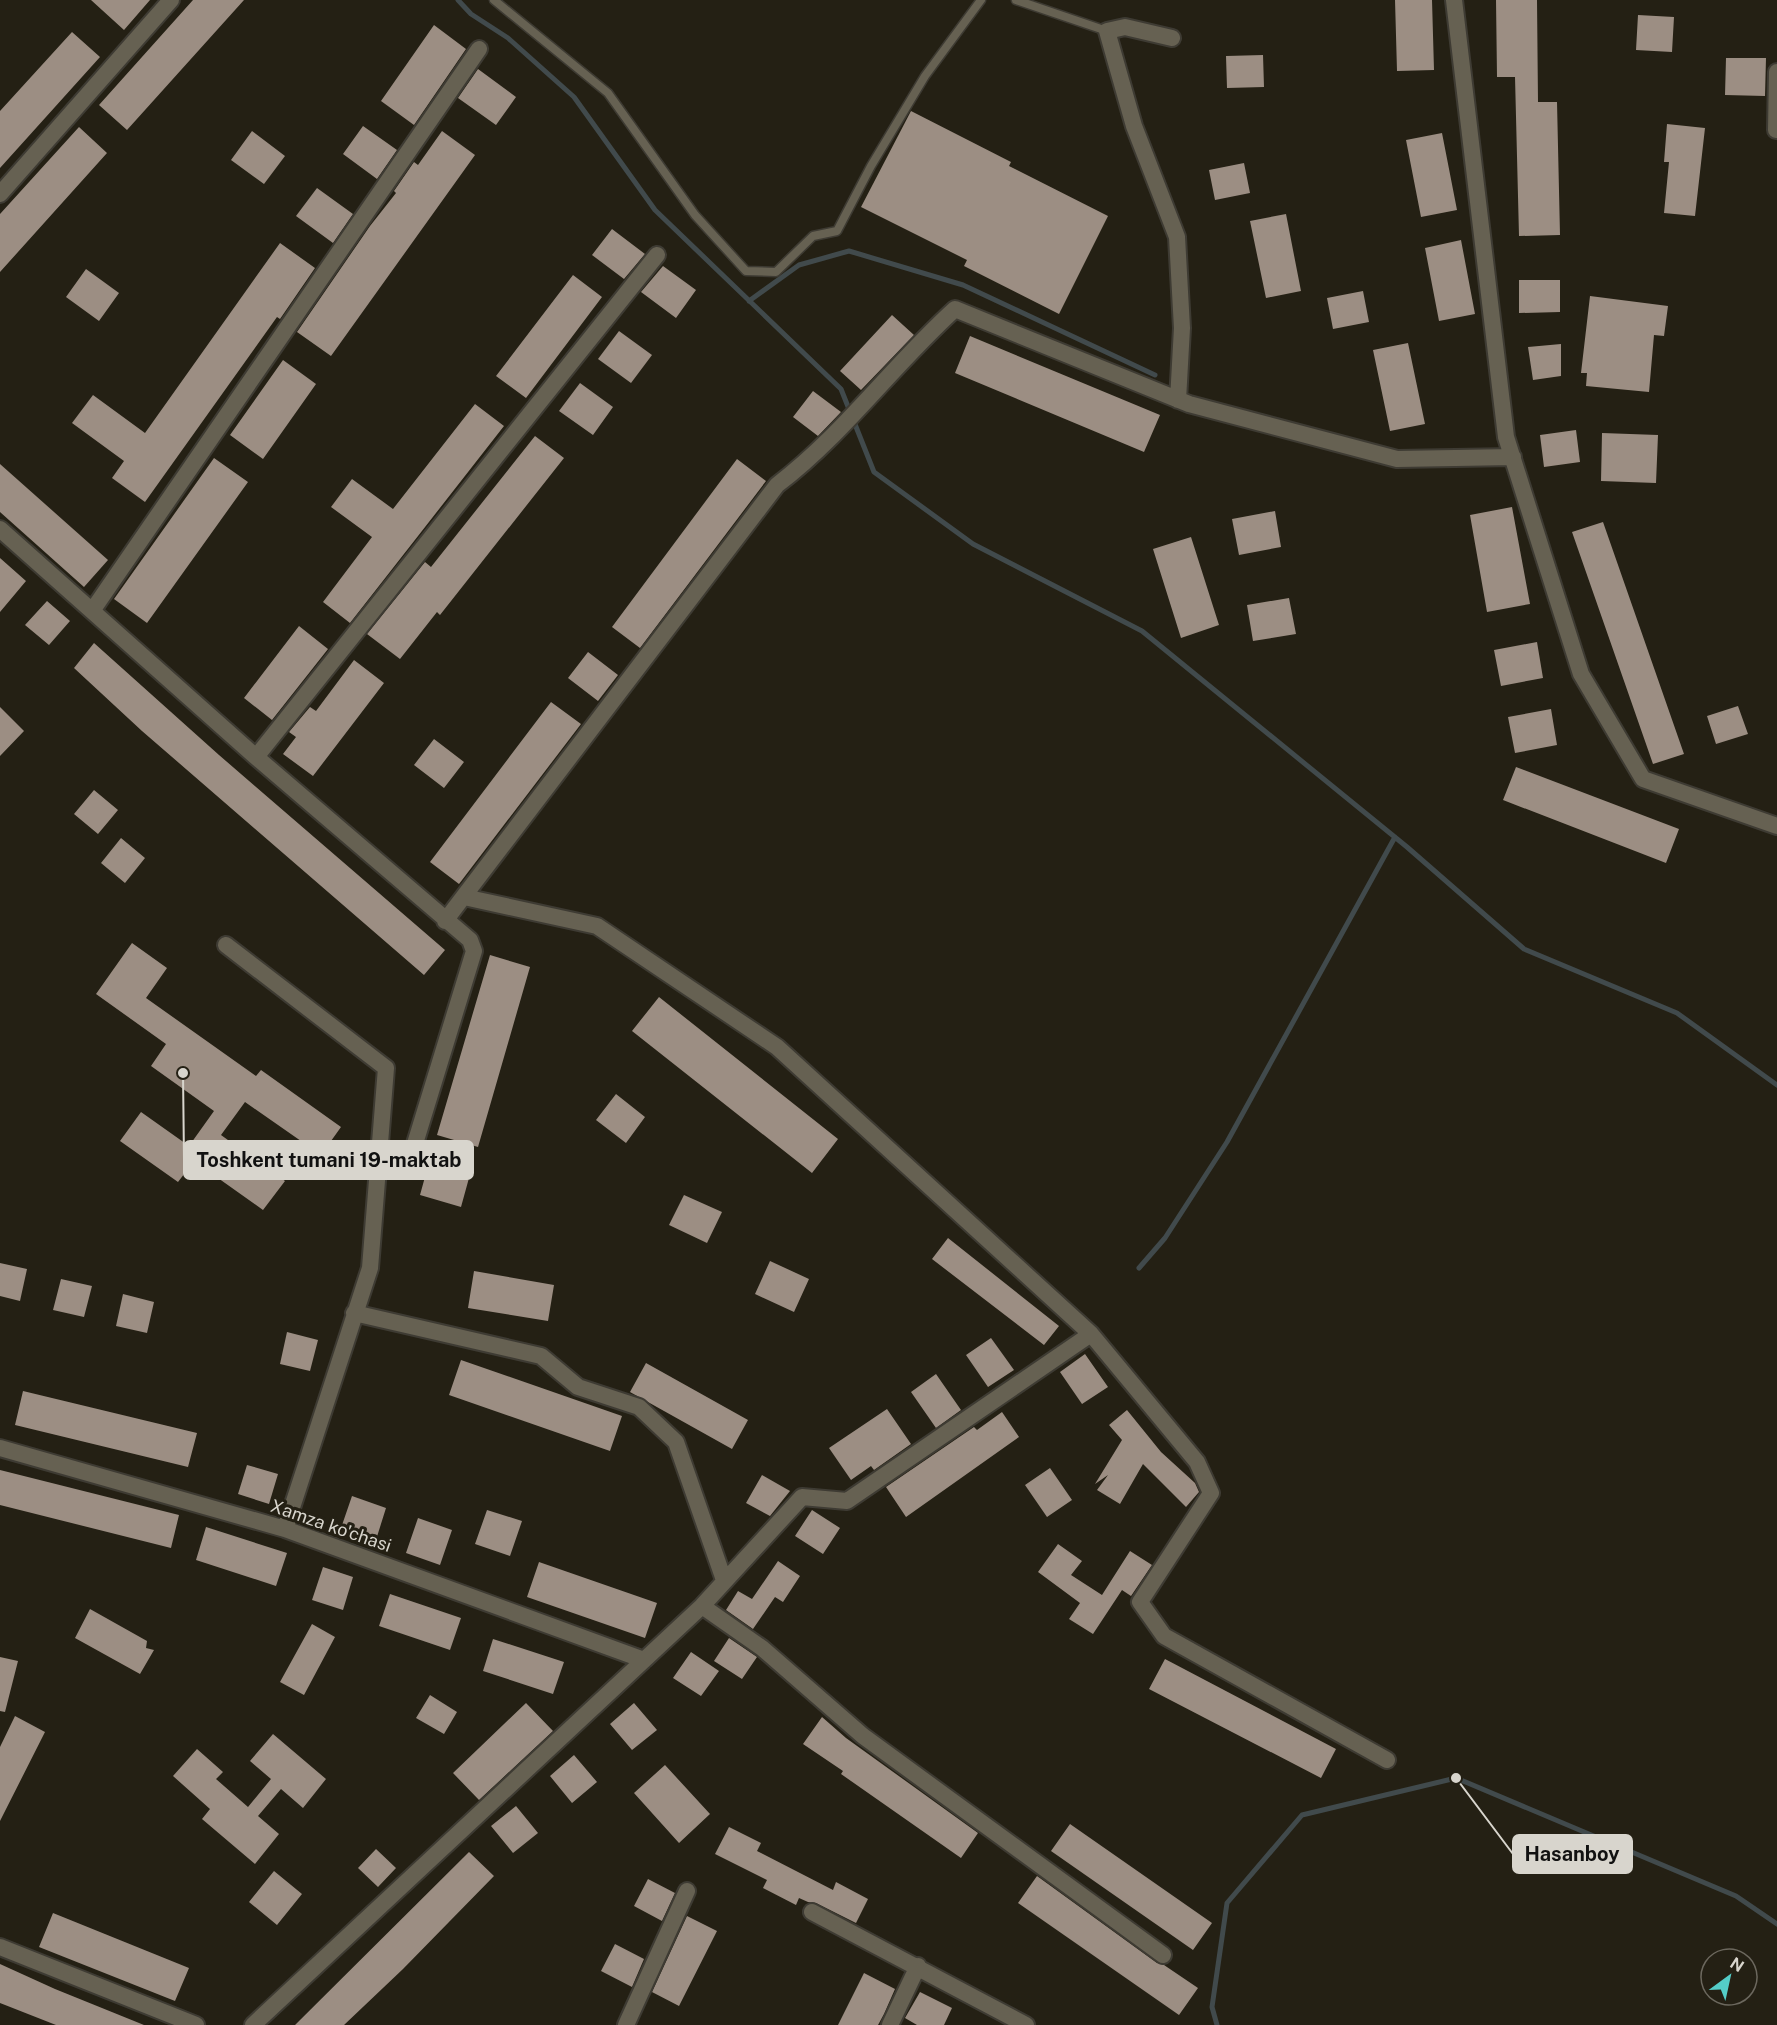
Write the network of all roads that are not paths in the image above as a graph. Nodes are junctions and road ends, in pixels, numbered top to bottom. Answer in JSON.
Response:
{"nodes":[{"id":1,"x":171,"y":0,"type":"edge"},
{"id":2,"x":494,"y":0,"type":"edge"},
{"id":3,"x":981,"y":0,"type":"edge"},
{"id":4,"x":1016,"y":0,"type":"edge"},
{"id":5,"x":1454,"y":0,"type":"edge"},
{"id":6,"x":1107,"y":31,"type":"junction"},
{"id":7,"x":1172,"y":38,"type":"dead end"},
{"id":8,"x":479,"y":49,"type":"dead end"},
{"id":9,"x":1777,"y":72,"type":"edge"},
{"id":10,"x":1776,"y":130,"type":"edge"},
{"id":11,"x":0,"y":194,"type":"edge"},
{"id":12,"x":657,"y":255,"type":"dead end"},
{"id":13,"x":1178,"y":400,"type":"junction"},
{"id":14,"x":1513,"y":457,"type":"junction"},
{"id":15,"x":0,"y":529,"type":"edge"},
{"id":16,"x":92,"y":611,"type":"junction"},
{"id":17,"x":256,"y":757,"type":"junction"},
{"id":18,"x":1777,"y":826,"type":"edge"},
{"id":19,"x":464,"y":897,"type":"junction"},
{"id":20,"x":445,"y":921,"type":"junction"},
{"id":21,"x":226,"y":945,"type":"dead end"},
{"id":22,"x":410,"y":1160,"type":"dead end"},
{"id":23,"x":354,"y":1313,"type":"junction"},
{"id":24,"x":1091,"y":1334,"type":"junction"},
{"id":25,"x":0,"y":1448,"type":"edge"},
{"id":26,"x":285,"y":1529,"type":"junction"},
{"id":27,"x":724,"y":1580,"type":"junction"},
{"id":28,"x":702,"y":1606,"type":"junction"},
{"id":29,"x":644,"y":1660,"type":"junction"},
{"id":30,"x":1387,"y":1760,"type":"dead end"},
{"id":31,"x":687,"y":1891,"type":"dead end"},
{"id":32,"x":812,"y":1912,"type":"dead end"},
{"id":33,"x":0,"y":1947,"type":"edge"},
{"id":34,"x":1163,"y":1955,"type":"dead end"},
{"id":35,"x":918,"y":1966,"type":"junction"},
{"id":36,"x":196,"y":2025,"type":"edge"},
{"id":37,"x":252,"y":2025,"type":"edge"},
{"id":38,"x":626,"y":2025,"type":"edge"},
{"id":39,"x":890,"y":2025,"type":"edge"},
{"id":40,"x":1026,"y":2025,"type":"edge"}],
"edges":[{"from":1,"to":11,"type":"street"},
{"from":2,"to":3,"type":"lane"},
{"from":4,"to":6,"type":"lane"},
{"from":5,"to":14,"type":"street"},
{"from":6,"to":7,"type":"street"},
{"from":6,"to":13,"type":"street"},
{"from":8,"to":16,"type":"street"},
{"from":9,"to":10,"type":"street"},
{"from":12,"to":17,"type":"street"},
{"from":13,"to":14,"type":"street"},
{"from":13,"to":19,"type":"street"},
{"from":14,"to":18,"type":"street"},
{"from":15,"to":16,"type":"street"},
{"from":16,"to":17,"type":"street"},
{"from":17,"to":20,"type":"street"},
{"from":19,"to":20,"type":"street"},
{"from":19,"to":24,"type":"street"},
{"from":20,"to":22,"type":"street"},
{"from":21,"to":23,"type":"street"},
{"from":23,"to":26,"type":"street"},
{"from":23,"to":27,"type":"street"},
{"from":24,"to":27,"type":"street"},
{"from":24,"to":30,"type":"street"},
{"from":25,"to":26,"type":"street","name":"Xamza ko'chasi"},
{"from":26,"to":29,"type":"street","name":"Xamza ko'chasi"},
{"from":27,"to":28,"type":"street"},
{"from":28,"to":29,"type":"street"},
{"from":28,"to":34,"type":"street"},
{"from":29,"to":37,"type":"street"},
{"from":31,"to":38,"type":"street"},
{"from":32,"to":35,"type":"street"},
{"from":33,"to":36,"type":"street"},
{"from":35,"to":39,"type":"street"},
{"from":35,"to":40,"type":"street"}]}
